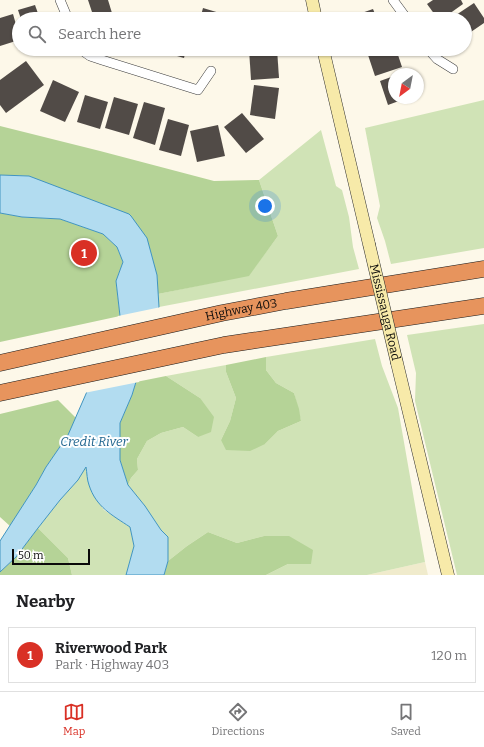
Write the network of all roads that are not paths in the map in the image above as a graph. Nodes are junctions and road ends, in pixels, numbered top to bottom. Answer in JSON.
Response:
{"nodes":[{"id":1,"x":60,"y":0,"type":"edge"},
{"id":2,"x":312,"y":0,"type":"edge"},
{"id":3,"x":393,"y":0,"type":"edge"},
{"id":4,"x":65,"y":12,"type":"edge"},
{"id":5,"x":315,"y":12,"type":"edge"},
{"id":6,"x":402,"y":12,"type":"edge"},
{"id":7,"x":90,"y":56,"type":"edge"},
{"id":8,"x":326,"y":56,"type":"edge"},
{"id":9,"x":435,"y":56,"type":"edge"},
{"id":10,"x":453,"y":69,"type":"dead end"},
{"id":11,"x":211,"y":71,"type":"dead end"},
{"id":12,"x":484,"y":269,"type":"edge"},
{"id":13,"x":484,"y":306,"type":"edge"},
{"id":14,"x":0,"y":363,"type":"edge"},
{"id":15,"x":0,"y":393,"type":"edge"},
{"id":16,"x":448,"y":575,"type":"edge"}],
"edges":[{"from":1,"to":4,"type":"street"},
{"from":2,"to":5,"type":"main road"},
{"from":3,"to":6,"type":"street"},
{"from":7,"to":11,"type":"street"},
{"from":8,"to":16,"type":"main road","name":"Mississauga Road","bridge":true},
{"from":9,"to":10,"type":"street"},
{"from":12,"to":14,"type":"highway","name":"Highway 403"},
{"from":13,"to":15,"type":"highway"}]}
